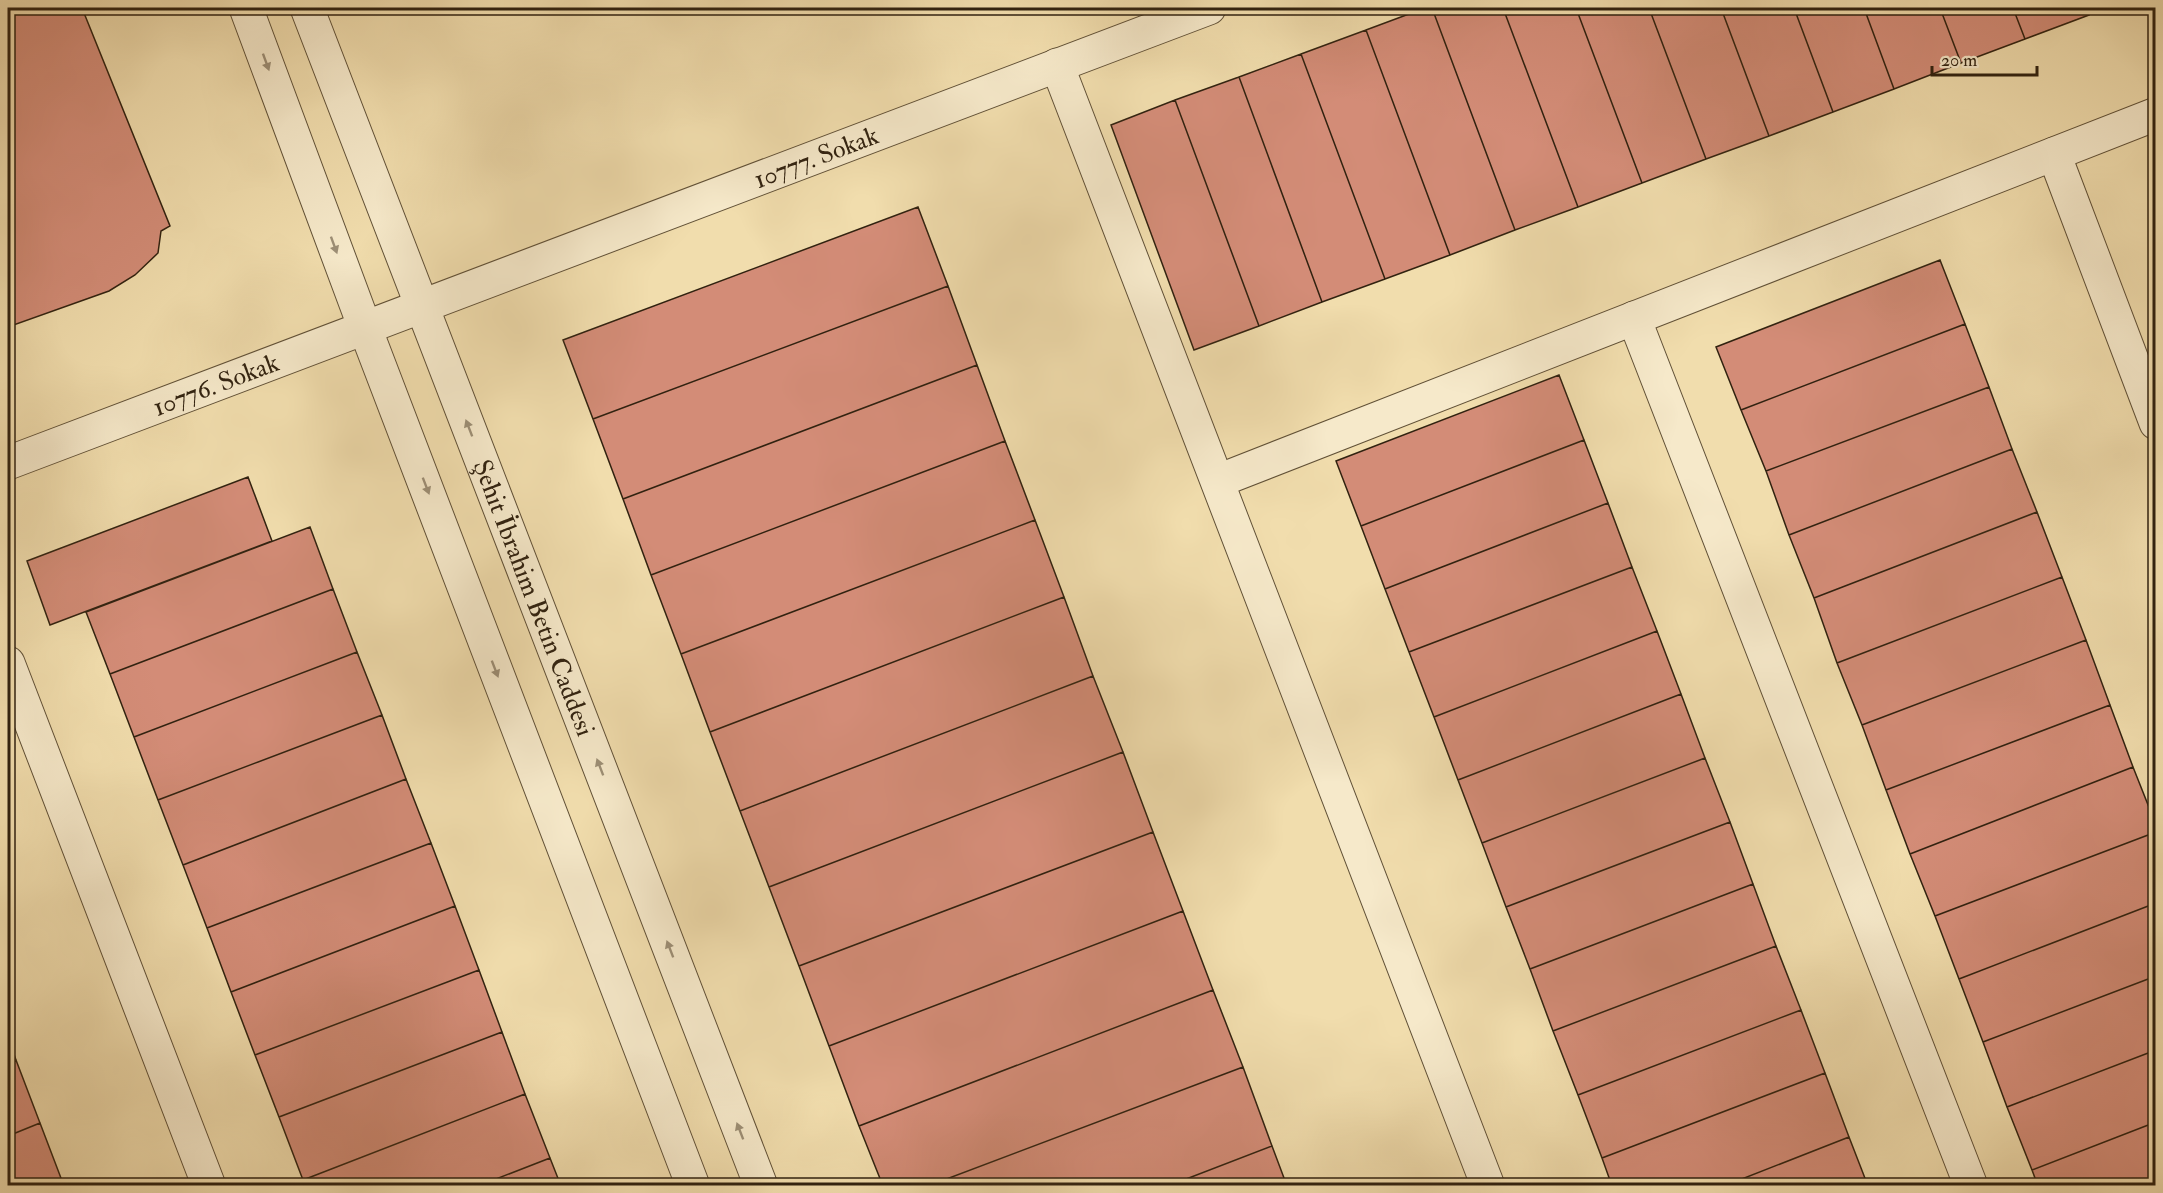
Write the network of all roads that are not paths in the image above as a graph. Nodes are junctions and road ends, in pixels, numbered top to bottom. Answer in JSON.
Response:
{"nodes":[{"id":1,"x":246,"y":8,"type":"edge"},
{"id":2,"x":307,"y":8,"type":"edge"},
{"id":3,"x":1209,"y":8,"type":"edge"},
{"id":4,"x":1057,"y":65,"type":"junction"},
{"id":5,"x":2156,"y":114,"type":"edge"},
{"id":6,"x":2054,"y":154,"type":"junction"},
{"id":7,"x":422,"y":305,"type":"junction"},
{"id":8,"x":1634,"y":318,"type":"junction"},
{"id":9,"x":365,"y":328,"type":"junction"},
{"id":10,"x":2156,"y":423,"type":"edge"},
{"id":11,"x":8,"y":463,"type":"edge"},
{"id":12,"x":1218,"y":481,"type":"junction"},
{"id":13,"x":8,"y":663,"type":"edge"},
{"id":14,"x":209,"y":1185,"type":"edge"},
{"id":15,"x":693,"y":1185,"type":"edge"},
{"id":16,"x":761,"y":1185,"type":"edge"},
{"id":17,"x":1488,"y":1185,"type":"edge"},
{"id":18,"x":1971,"y":1185,"type":"edge"}],
"edges":[{"from":1,"to":9,"type":"street","one_way":true},
{"from":2,"to":7,"type":"street","name":"Şehit İbrahim Betin Caddesi"},
{"from":3,"to":4,"type":"street","name":"10777. Sokak"},
{"from":4,"to":7,"type":"street","name":"10777. Sokak"},
{"from":4,"to":12,"type":"street"},
{"from":5,"to":6,"type":"street"},
{"from":6,"to":8,"type":"street"},
{"from":6,"to":10,"type":"street"},
{"from":7,"to":9,"type":"street","name":"10776. Sokak"},
{"from":16,"to":7,"type":"street","name":"Şehit İbrahim Betin Caddesi","one_way":true},
{"from":8,"to":12,"type":"street"},
{"from":8,"to":18,"type":"street"},
{"from":9,"to":11,"type":"street","name":"10776. Sokak"},
{"from":9,"to":15,"type":"street","one_way":true},
{"from":12,"to":17,"type":"street"},
{"from":13,"to":14,"type":"street"}]}
